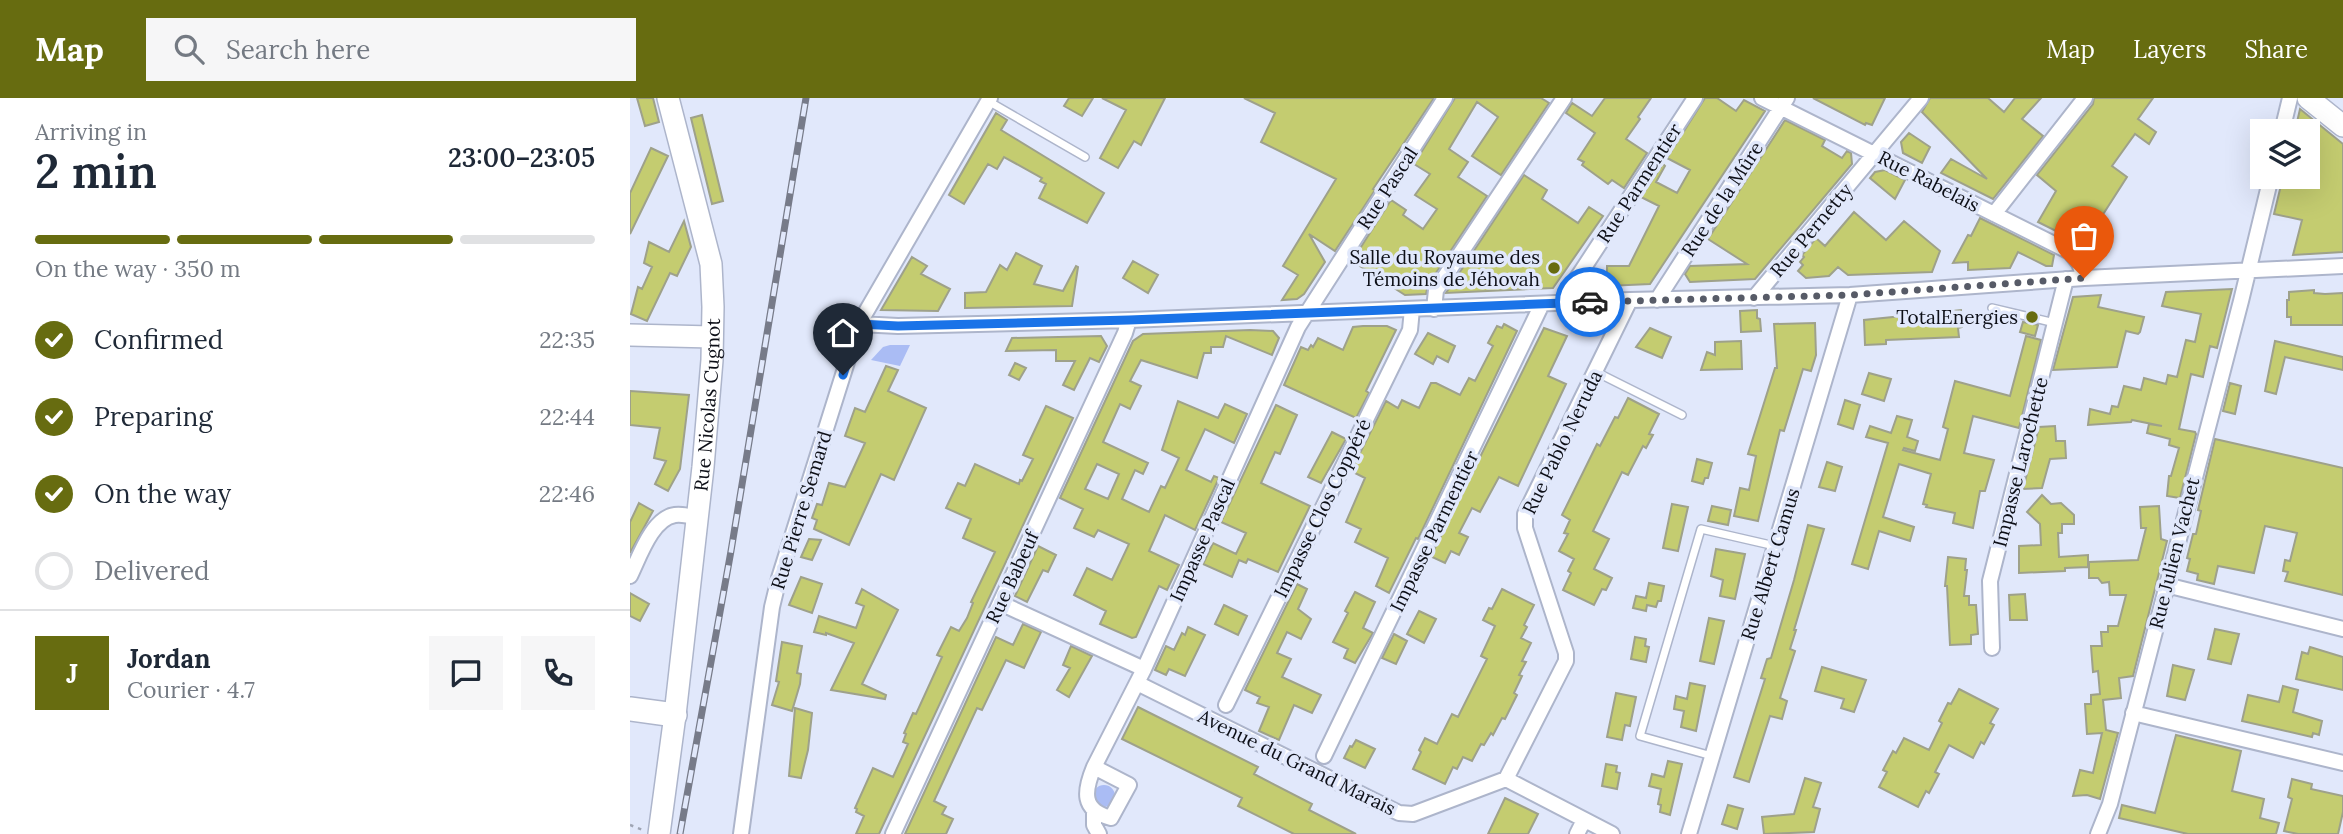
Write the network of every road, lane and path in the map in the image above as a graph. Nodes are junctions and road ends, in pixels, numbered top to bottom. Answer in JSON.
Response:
{"nodes":[{"id":1,"x":668,"y":98,"type":"edge"},
{"id":2,"x":1445,"y":98,"type":"edge"},
{"id":3,"x":1564,"y":98,"type":"edge"},
{"id":4,"x":1695,"y":98,"type":"edge"},
{"id":5,"x":1762,"y":98,"type":"edge"},
{"id":6,"x":1921,"y":98,"type":"edge"},
{"id":7,"x":2085,"y":98,"type":"edge"},
{"id":8,"x":2290,"y":98,"type":"edge"},
{"id":9,"x":2308,"y":98,"type":"edge"},
{"id":10,"x":989,"y":99,"type":"edge"},
{"id":11,"x":1784,"y":103,"type":"edge"},
{"id":12,"x":2285,"y":119,"type":"edge"},
{"id":13,"x":2343,"y":126,"type":"edge"},
{"id":14,"x":1874,"y":153,"type":"junction"},
{"id":15,"x":1085,"y":157,"type":"dead end"},
{"id":16,"x":2268,"y":189,"type":"edge"},
{"id":17,"x":1994,"y":214,"type":"junction"},
{"id":18,"x":2343,"y":267,"type":"edge"},
{"id":19,"x":2247,"y":270,"type":"junction"},
{"id":20,"x":2084,"y":278,"type":"junction"},
{"id":21,"x":2066,"y":279,"type":"junction"},
{"id":22,"x":1850,"y":295,"type":"junction"},
{"id":23,"x":1754,"y":298,"type":"junction"},
{"id":24,"x":1657,"y":299,"type":"junction"},
{"id":25,"x":1630,"y":300,"type":"junction"},
{"id":26,"x":1560,"y":303,"type":"junction"},
{"id":27,"x":1542,"y":304,"type":"junction"},
{"id":28,"x":1992,"y":308,"type":"dead end"},
{"id":29,"x":1412,"y":309,"type":"junction"},
{"id":30,"x":1434,"y":309,"type":"junction"},
{"id":31,"x":1307,"y":313,"type":"junction"},
{"id":32,"x":1129,"y":320,"type":"junction"},
{"id":33,"x":2055,"y":323,"type":"junction"},
{"id":34,"x":859,"y":324,"type":"junction"},
{"id":35,"x":630,"y":335,"type":"edge"},
{"id":36,"x":712,"y":337,"type":"junction"},
{"id":37,"x":1596,"y":372,"type":"junction"},
{"id":38,"x":1682,"y":415,"type":"dead end"},
{"id":39,"x":697,"y":518,"type":"junction"},
{"id":40,"x":1775,"y":546,"type":"junction"},
{"id":41,"x":630,"y":576,"type":"edge"},
{"id":42,"x":2166,"y":585,"type":"junction"},
{"id":43,"x":1000,"y":603,"type":"junction"},
{"id":44,"x":2343,"y":629,"type":"edge"},
{"id":45,"x":1992,"y":648,"type":"dead end"},
{"id":46,"x":1144,"y":669,"type":"junction"},
{"id":47,"x":1137,"y":682,"type":"junction"},
{"id":48,"x":1226,"y":705,"type":"dead end"},
{"id":49,"x":630,"y":709,"type":"edge"},
{"id":50,"x":2133,"y":713,"type":"junction"},
{"id":51,"x":676,"y":715,"type":"junction"},
{"id":52,"x":1324,"y":756,"type":"dead end"},
{"id":53,"x":1713,"y":756,"type":"junction"},
{"id":54,"x":2343,"y":763,"type":"edge"},
{"id":55,"x":1094,"y":767,"type":"junction"},
{"id":56,"x":1506,"y":779,"type":"junction"},
{"id":57,"x":1094,"y":811,"type":"junction"},
{"id":58,"x":1584,"y":820,"type":"junction"},
{"id":59,"x":741,"y":830,"type":"edge"},
{"id":60,"x":659,"y":834,"type":"edge"},
{"id":61,"x":756,"y":834,"type":"edge"},
{"id":62,"x":893,"y":834,"type":"edge"},
{"id":63,"x":1099,"y":834,"type":"edge"},
{"id":64,"x":1577,"y":834,"type":"edge"},
{"id":65,"x":1612,"y":834,"type":"edge"},
{"id":66,"x":1689,"y":834,"type":"edge"},
{"id":67,"x":2098,"y":834,"type":"edge"}],
"edges":[{"from":1,"to":36,"type":"street","name":"Rue Nicolas Cugnot"},
{"from":2,"to":31,"type":"street","name":"Rue Pascal"},
{"from":3,"to":30,"type":"street"},
{"from":4,"to":26,"type":"street","name":"Rue Parmentier"},
{"from":5,"to":11,"type":"street","name":"Rue Rabelais"},
{"from":6,"to":14,"type":"street","name":"Rue Pernetty"},
{"from":7,"to":17,"type":"street"},
{"from":8,"to":12,"type":"street"},
{"from":9,"to":13,"type":"street"},
{"from":10,"to":15,"type":"lane"},
{"from":10,"to":34,"type":"street","name":"Rue Pierre Semard"},
{"from":11,"to":14,"type":"street","name":"Rue Rabelais"},
{"from":11,"to":24,"type":"street","name":"Rue de la Mûre"},
{"from":14,"to":17,"type":"street","name":"Rue Rabelais"},
{"from":14,"to":23,"type":"street","name":"Rue Pernetty"},
{"from":16,"to":19,"type":"street","name":"Rue Julien Vachet"},
{"from":17,"to":20,"type":"street","name":"Rue Rabelais"},
{"from":18,"to":19,"type":"street"},
{"from":19,"to":20,"type":"street"},
{"from":19,"to":42,"type":"street","name":"Rue Julien Vachet"},
{"from":20,"to":21,"type":"street"},
{"from":21,"to":22,"type":"street"},
{"from":21,"to":33,"type":"street","name":"Impasse Larochette"},
{"from":22,"to":23,"type":"street"},
{"from":22,"to":40,"type":"street","name":"Rue Albert Camus"},
{"from":23,"to":24,"type":"street"},
{"from":24,"to":25,"type":"street"},
{"from":25,"to":26,"type":"street"},
{"from":25,"to":37,"type":"street","name":"Rue Pablo Neruda"},
{"from":26,"to":27,"type":"street"},
{"from":27,"to":30,"type":"street"},
{"from":27,"to":52,"type":"street","name":"Impasse Parmentier"},
{"from":28,"to":33,"type":"lane"},
{"from":29,"to":30,"type":"street"},
{"from":29,"to":31,"type":"street"},
{"from":29,"to":48,"type":"street","name":"Impasse Clos Coppéré"},
{"from":31,"to":32,"type":"street"},
{"from":31,"to":46,"type":"street","name":"Impasse Pascal"},
{"from":32,"to":34,"type":"street"},
{"from":32,"to":43,"type":"street","name":"Rue Babeuf"},
{"from":33,"to":45,"type":"street","name":"Impasse Larochette"},
{"from":34,"to":59,"type":"street","name":"Rue Pierre Semard"},
{"from":35,"to":36,"type":"street"},
{"from":36,"to":39,"type":"street","name":"Rue Nicolas Cugnot"},
{"from":37,"to":38,"type":"lane"},
{"from":37,"to":56,"type":"street","name":"Rue Pablo Neruda"},
{"from":39,"to":41,"type":"street"},
{"from":39,"to":51,"type":"street","name":"Rue Nicolas Cugnot"},
{"from":40,"to":53,"type":"street","name":"Rue Albert Camus"},
{"from":40,"to":53,"type":"lane"},
{"from":42,"to":44,"type":"street"},
{"from":42,"to":50,"type":"street","name":"Rue Julien Vachet"},
{"from":43,"to":46,"type":"street"},
{"from":43,"to":62,"type":"street","name":"Rue Babeuf"},
{"from":46,"to":47,"type":"street","name":"Impasse Pascal"},
{"from":47,"to":55,"type":"street","name":"Impasse Pascal"},
{"from":47,"to":56,"type":"street","name":"Avenue du Grand Marais"},
{"from":49,"to":51,"type":"main road"},
{"from":50,"to":54,"type":"street"},
{"from":50,"to":67,"type":"street","name":"Rue Julien Vachet"},
{"from":51,"to":60,"type":"street","name":"Rue Nicolas Cugnot"},
{"from":53,"to":66,"type":"street","name":"Rue Albert Camus"},
{"from":55,"to":57,"type":"street","name":"Impasse Pascal"},
{"from":55,"to":57,"type":"street"},
{"from":56,"to":58,"type":"street"},
{"from":57,"to":63,"type":"street","name":"Impasse Pascal"},
{"from":58,"to":64,"type":"street"},
{"from":58,"to":65,"type":"street"},
{"from":59,"to":61,"type":"street"}]}
